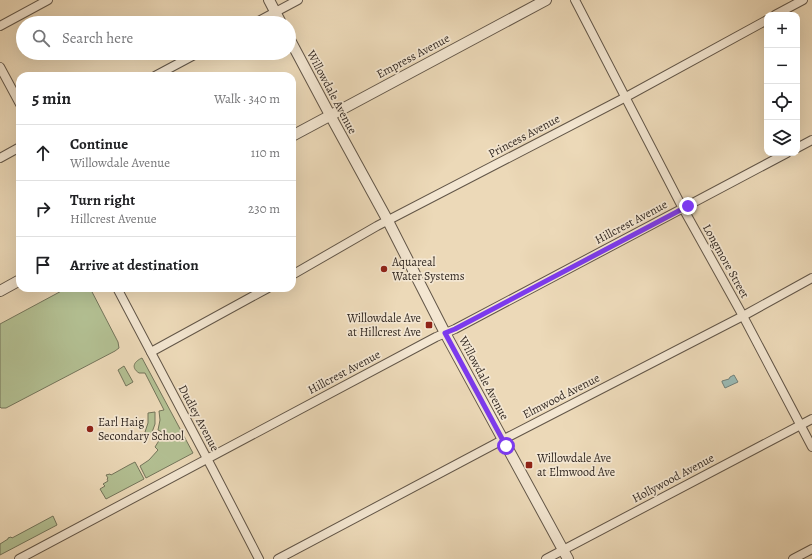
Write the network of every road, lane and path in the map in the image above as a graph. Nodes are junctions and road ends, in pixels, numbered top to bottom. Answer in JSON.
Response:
{"nodes":[{"id":1,"x":48,"y":0,"type":"edge"},
{"id":2,"x":269,"y":0,"type":"edge"},
{"id":3,"x":298,"y":0,"type":"edge"},
{"id":4,"x":546,"y":0,"type":"edge"},
{"id":5,"x":576,"y":0,"type":"edge"},
{"id":6,"x":803,"y":0,"type":"edge"},
{"id":7,"x":275,"y":12,"type":"junction"},
{"id":8,"x":781,"y":12,"type":"edge"},
{"id":9,"x":18,"y":16,"type":"edge"},
{"id":10,"x":268,"y":16,"type":"edge"},
{"id":11,"x":277,"y":16,"type":"edge"},
{"id":12,"x":16,"y":17,"type":"edge"},
{"id":13,"x":764,"y":22,"type":"edge"},
{"id":14,"x":0,"y":26,"type":"edge"},
{"id":15,"x":296,"y":51,"type":"edge"},
{"id":16,"x":185,"y":60,"type":"edge"},
{"id":17,"x":0,"y":66,"type":"edge"},
{"id":18,"x":162,"y":72,"type":"edge"},
{"id":19,"x":16,"y":96,"type":"edge"},
{"id":20,"x":626,"y":97,"type":"junction"},
{"id":21,"x":330,"y":115,"type":"junction"},
{"id":22,"x":296,"y":134,"type":"edge"},
{"id":23,"x":812,"y":140,"type":"edge"},
{"id":24,"x":800,"y":146,"type":"edge"},
{"id":25,"x":16,"y":149,"type":"edge"},
{"id":26,"x":781,"y":156,"type":"edge"},
{"id":27,"x":0,"y":158,"type":"edge"},
{"id":28,"x":683,"y":208,"type":"junction"},
{"id":29,"x":388,"y":221,"type":"junction"},
{"id":30,"x":296,"y":273,"type":"edge"},
{"id":31,"x":812,"y":278,"type":"edge"},
{"id":32,"x":16,"y":282,"type":"edge"},
{"id":33,"x":0,"y":291,"type":"edge"},
{"id":34,"x":119,"y":292,"type":"edge"},
{"id":35,"x":261,"y":292,"type":"edge"},
{"id":36,"x":743,"y":316,"type":"junction"},
{"id":37,"x":445,"y":333,"type":"junction"},
{"id":38,"x":151,"y":352,"type":"junction"},
{"id":39,"x":812,"y":419,"type":"edge"},
{"id":40,"x":800,"y":425,"type":"junction"},
{"id":41,"x":503,"y":440,"type":"junction"},
{"id":42,"x":812,"y":447,"type":"edge"},
{"id":43,"x":207,"y":458,"type":"junction"},
{"id":44,"x":812,"y":549,"type":"edge"},
{"id":45,"x":566,"y":554,"type":"edge"},
{"id":46,"x":19,"y":559,"type":"edge"},
{"id":47,"x":259,"y":559,"type":"edge"},
{"id":48,"x":278,"y":559,"type":"edge"},
{"id":49,"x":546,"y":559,"type":"edge"},
{"id":50,"x":793,"y":559,"type":"edge"}],
"edges":[{"from":1,"to":9,"type":"street"},
{"from":2,"to":7,"type":"street"},
{"from":3,"to":7,"type":"street"},
{"from":4,"to":21,"type":"street","name":"Empress Avenue"},
{"from":5,"to":20,"type":"street","name":"Longmore Street"},
{"from":6,"to":8,"type":"street"},
{"from":7,"to":10,"type":"street"},
{"from":7,"to":11,"type":"street"},
{"from":12,"to":14,"type":"street"},
{"from":13,"to":20,"type":"street","name":"Princess Avenue"},
{"from":15,"to":21,"type":"street","name":"Willowdale Avenue"},
{"from":16,"to":18,"type":"street"},
{"from":17,"to":19,"type":"street"},
{"from":20,"to":28,"type":"street","name":"Longmore Street"},
{"from":20,"to":29,"type":"street","name":"Princess Avenue"},
{"from":21,"to":22,"type":"street","name":"Empress Avenue"},
{"from":21,"to":29,"type":"street","name":"Willowdale Avenue"},
{"from":23,"to":24,"type":"street"},
{"from":25,"to":27,"type":"street"},
{"from":26,"to":28,"type":"street","name":"Hillcrest Avenue"},
{"from":28,"to":36,"type":"street","name":"Longmore Street"},
{"from":28,"to":37,"type":"street","name":"Hillcrest Avenue"},
{"from":29,"to":30,"type":"street","name":"Princess Avenue"},
{"from":29,"to":37,"type":"street","name":"Willowdale Avenue"},
{"from":31,"to":36,"type":"street","name":"Elmwood Avenue"},
{"from":32,"to":33,"type":"street"},
{"from":34,"to":38,"type":"street","name":"Dudley Avenue"},
{"from":35,"to":38,"type":"street"},
{"from":36,"to":40,"type":"street","name":"Longmore Street"},
{"from":36,"to":41,"type":"street","name":"Elmwood Avenue"},
{"from":37,"to":41,"type":"street","name":"Willowdale Avenue"},
{"from":37,"to":43,"type":"street","name":"Hillcrest Avenue"},
{"from":38,"to":43,"type":"street","name":"Dudley Avenue"},
{"from":39,"to":40,"type":"street","name":"Hollywood Avenue"},
{"from":40,"to":42,"type":"street","name":"Longmore Street"},
{"from":40,"to":45,"type":"street","name":"Hollywood Avenue"},
{"from":41,"to":45,"type":"street","name":"Willowdale Avenue"},
{"from":41,"to":48,"type":"street","name":"Elmwood Avenue"},
{"from":43,"to":46,"type":"street","name":"Hillcrest Avenue"},
{"from":43,"to":47,"type":"street","name":"Dudley Avenue"},
{"from":44,"to":50,"type":"street"},
{"from":45,"to":49,"type":"street","name":"Hollywood Avenue"}]}
